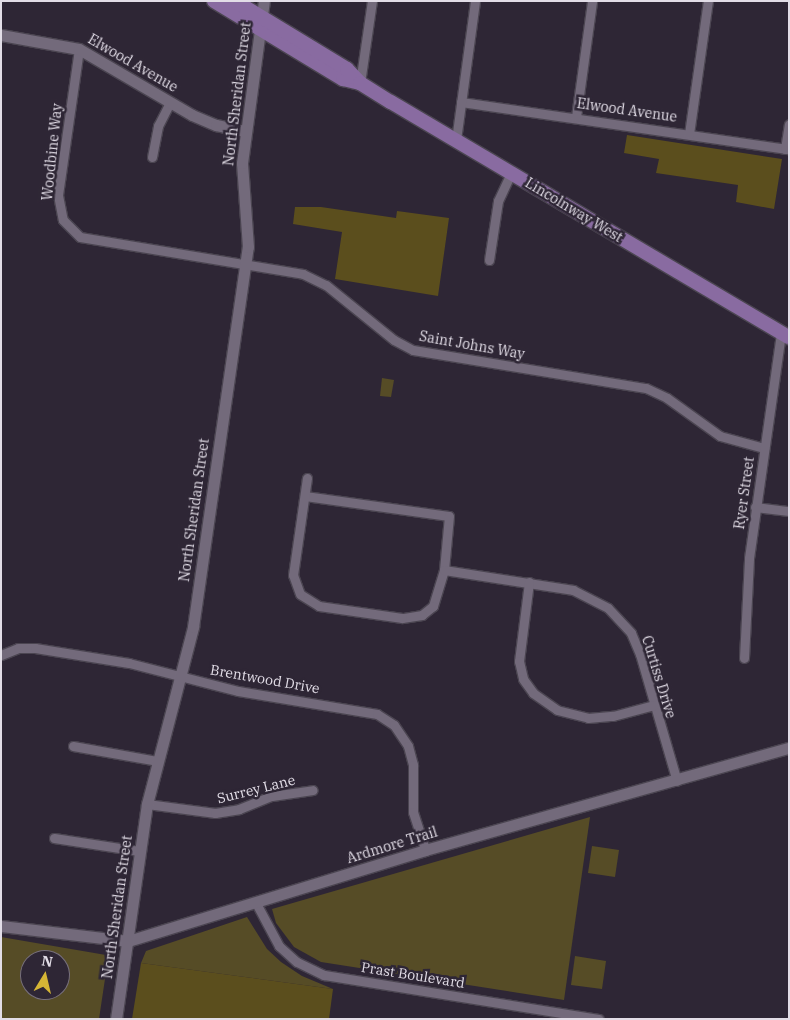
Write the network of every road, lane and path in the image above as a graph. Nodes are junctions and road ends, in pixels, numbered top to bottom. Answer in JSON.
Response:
{"nodes":[{"id":1,"x":214,"y":1,"type":"edge"},
{"id":2,"x":235,"y":1,"type":"edge"},
{"id":3,"x":264,"y":1,"type":"edge"},
{"id":4,"x":372,"y":1,"type":"edge"},
{"id":5,"x":476,"y":1,"type":"edge"},
{"id":6,"x":592,"y":1,"type":"edge"},
{"id":7,"x":708,"y":1,"type":"edge"},
{"id":8,"x":261,"y":23,"type":"junction"},
{"id":9,"x":1,"y":35,"type":"edge"},
{"id":10,"x":79,"y":49,"type":"junction"},
{"id":11,"x":360,"y":83,"type":"junction"},
{"id":12,"x":170,"y":102,"type":"junction"},
{"id":13,"x":461,"y":102,"type":"junction"},
{"id":14,"x":576,"y":117,"type":"junction"},
{"id":15,"x":789,"y":124,"type":"edge"},
{"id":16,"x":245,"y":130,"type":"junction"},
{"id":17,"x":690,"y":134,"type":"junction"},
{"id":18,"x":456,"y":140,"type":"junction"},
{"id":19,"x":787,"y":149,"type":"edge"},
{"id":20,"x":152,"y":157,"type":"dead end"},
{"id":21,"x":511,"y":173,"type":"junction"},
{"id":22,"x":94,"y":241,"type":"joint"},
{"id":23,"x":490,"y":260,"type":"dead end"},
{"id":24,"x":246,"y":264,"type":"junction"},
{"id":25,"x":785,"y":334,"type":"edge"},
{"id":26,"x":764,"y":448,"type":"junction"},
{"id":27,"x":307,"y":478,"type":"dead end"},
{"id":28,"x":305,"y":496,"type":"junction"},
{"id":29,"x":755,"y":507,"type":"junction"},
{"id":30,"x":789,"y":512,"type":"edge"},
{"id":31,"x":444,"y":570,"type":"junction"},
{"id":32,"x":529,"y":582,"type":"junction"},
{"id":33,"x":1,"y":655,"type":"edge"},
{"id":34,"x":744,"y":658,"type":"dead end"},
{"id":35,"x":181,"y":676,"type":"junction"},
{"id":36,"x":654,"y":704,"type":"junction"},
{"id":37,"x":74,"y":746,"type":"dead end"},
{"id":38,"x":789,"y":748,"type":"edge"},
{"id":39,"x":157,"y":761,"type":"junction"},
{"id":40,"x":677,"y":781,"type":"junction"},
{"id":41,"x":313,"y":790,"type":"dead end"},
{"id":42,"x":146,"y":804,"type":"junction"},
{"id":43,"x":54,"y":838,"type":"dead end"},
{"id":44,"x":425,"y":850,"type":"junction"},
{"id":45,"x":139,"y":851,"type":"junction"},
{"id":46,"x":256,"y":903,"type":"junction"},
{"id":47,"x":1,"y":926,"type":"edge"},
{"id":48,"x":128,"y":941,"type":"junction"},
{"id":49,"x":116,"y":1019,"type":"edge"},
{"id":50,"x":599,"y":1019,"type":"edge"}],
"edges":[{"from":1,"to":8,"type":"main road","name":"Lincolnway West"},
{"from":2,"to":8,"type":"main road","name":"Lincolnway West"},
{"from":3,"to":8,"type":"street","name":"North Sheridan Street"},
{"from":4,"to":11,"type":"street"},
{"from":5,"to":13,"type":"street"},
{"from":6,"to":14,"type":"street"},
{"from":7,"to":17,"type":"street"},
{"from":8,"to":11,"type":"main road","name":"Lincolnway West"},
{"from":8,"to":16,"type":"street","name":"North Sheridan Street"},
{"from":9,"to":10,"type":"street","name":"Elwood Avenue"},
{"from":10,"to":12,"type":"street","name":"Elwood Avenue"},
{"from":10,"to":22,"type":"street","name":"Woodbine Way"},
{"from":11,"to":18,"type":"main road","name":"Lincolnway West"},
{"from":12,"to":16,"type":"street","name":"Elwood Avenue"},
{"from":12,"to":20,"type":"street"},
{"from":13,"to":14,"type":"street","name":"Elwood Avenue"},
{"from":13,"to":18,"type":"street"},
{"from":14,"to":17,"type":"street","name":"Elwood Avenue"},
{"from":15,"to":19,"type":"street"},
{"from":16,"to":24,"type":"street","name":"North Sheridan Street"},
{"from":17,"to":19,"type":"street","name":"Elwood Avenue"},
{"from":18,"to":21,"type":"main road","name":"Lincolnway West"},
{"from":21,"to":23,"type":"street"},
{"from":21,"to":25,"type":"main road","name":"Lincolnway West"},
{"from":22,"to":24,"type":"street","name":"Saint Johns Way"},
{"from":24,"to":26,"type":"street","name":"Saint Johns Way"},
{"from":24,"to":35,"type":"street","name":"North Sheridan Street"},
{"from":25,"to":26,"type":"street","name":"Ryer Street"},
{"from":26,"to":29,"type":"street","name":"Ryer Street"},
{"from":27,"to":28,"type":"street"},
{"from":28,"to":31,"type":"street"},
{"from":28,"to":31,"type":"street"},
{"from":29,"to":30,"type":"street"},
{"from":29,"to":34,"type":"street","name":"Ryer Street"},
{"from":31,"to":32,"type":"street","name":"Curtiss Drive"},
{"from":32,"to":36,"type":"street","name":"Curtiss Drive"},
{"from":32,"to":36,"type":"street"},
{"from":33,"to":35,"type":"street","name":"Brentwood Drive"},
{"from":35,"to":39,"type":"street","name":"North Sheridan Street"},
{"from":35,"to":44,"type":"street","name":"Brentwood Drive"},
{"from":36,"to":40,"type":"street","name":"Curtiss Drive"},
{"from":37,"to":39,"type":"street"},
{"from":38,"to":40,"type":"street","name":"Ardmore Trail"},
{"from":39,"to":42,"type":"street","name":"North Sheridan Street"},
{"from":40,"to":44,"type":"street","name":"Ardmore Trail"},
{"from":41,"to":42,"type":"street","name":"Surrey Lane"},
{"from":42,"to":45,"type":"street","name":"North Sheridan Street"},
{"from":43,"to":45,"type":"street"},
{"from":44,"to":46,"type":"street","name":"Ardmore Trail"},
{"from":45,"to":48,"type":"street","name":"North Sheridan Street"},
{"from":46,"to":48,"type":"street","name":"Ardmore Trail"},
{"from":46,"to":50,"type":"street","name":"Prast Boulevard"},
{"from":47,"to":48,"type":"street","name":"Ardmore Trail"},
{"from":48,"to":49,"type":"street","name":"North Sheridan Street"}]}
